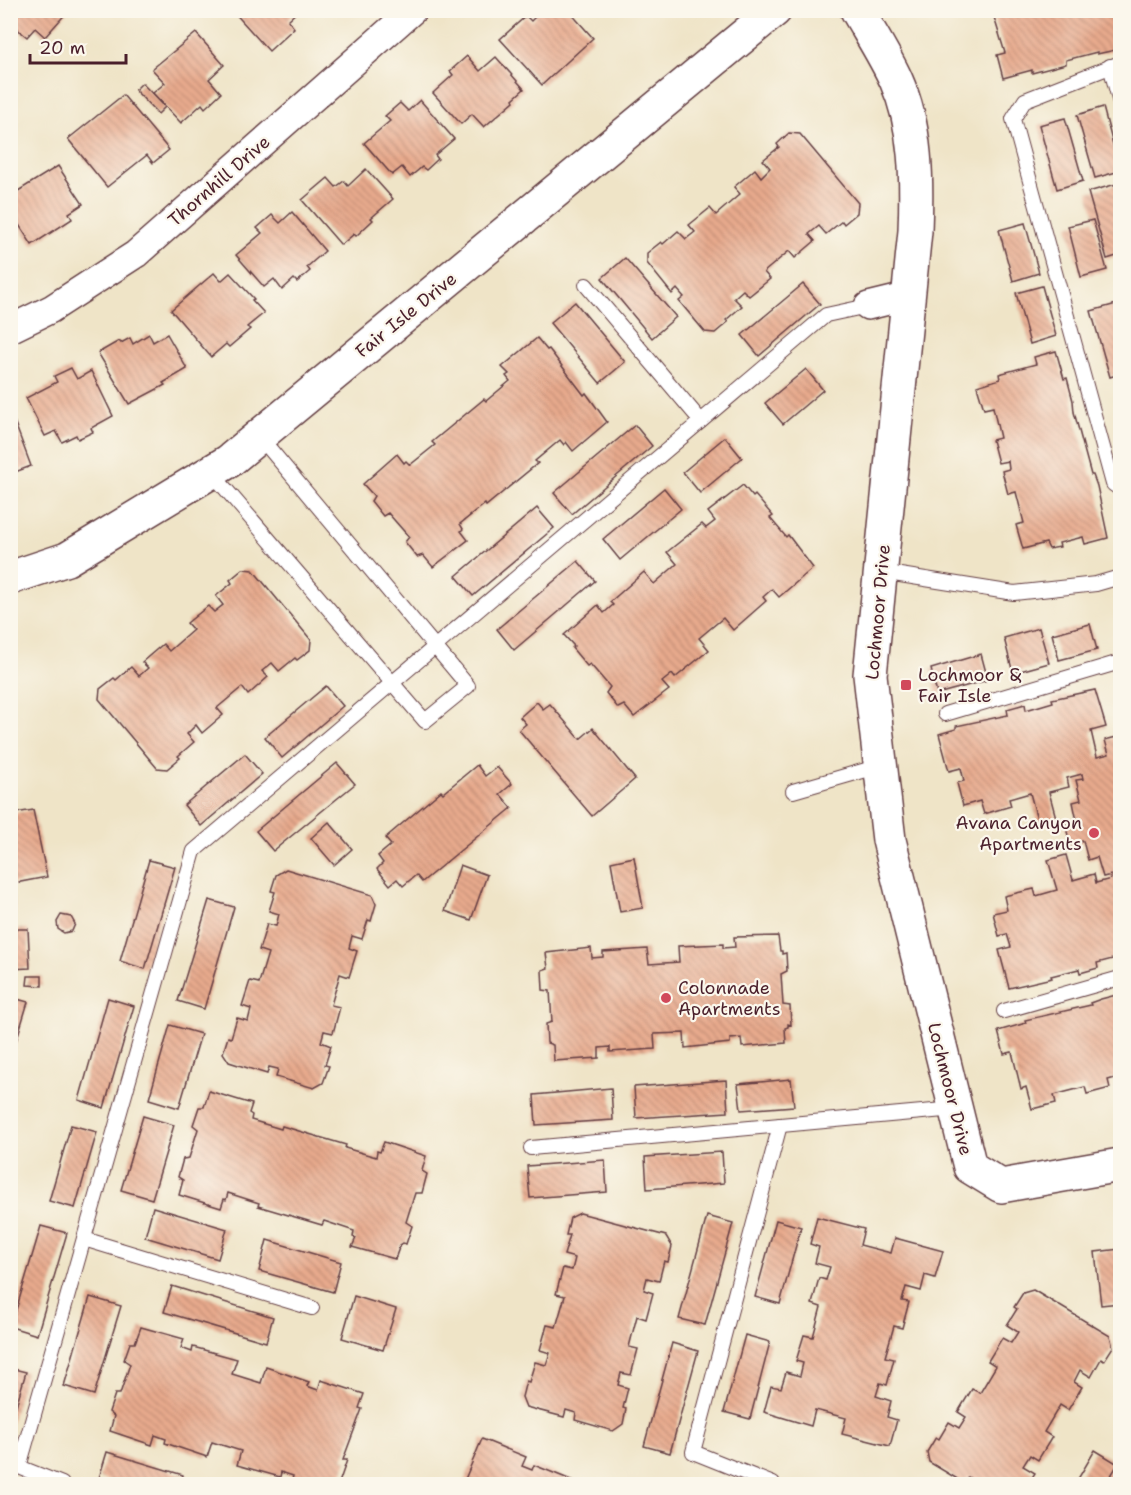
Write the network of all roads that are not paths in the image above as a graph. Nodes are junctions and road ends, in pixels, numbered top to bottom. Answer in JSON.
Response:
{"nodes":[{"id":1,"x":413,"y":10,"type":"edge"},
{"id":2,"x":775,"y":10,"type":"edge"},
{"id":3,"x":857,"y":10,"type":"edge"},
{"id":4,"x":1115,"y":64,"type":"edge"},
{"id":5,"x":1120,"y":103,"type":"edge"},
{"id":6,"x":586,"y":285,"type":"dead end"},
{"id":7,"x":909,"y":296,"type":"junction"},
{"id":8,"x":868,"y":306,"type":"joint"},
{"id":9,"x":10,"y":329,"type":"edge"},
{"id":10,"x":701,"y":421,"type":"junction"},
{"id":11,"x":259,"y":436,"type":"junction"},
{"id":12,"x":211,"y":472,"type":"junction"},
{"id":13,"x":1120,"y":489,"type":"edge"},
{"id":14,"x":881,"y":572,"type":"junction"},
{"id":15,"x":1120,"y":577,"type":"edge"},
{"id":16,"x":10,"y":578,"type":"edge"},
{"id":17,"x":436,"y":646,"type":"junction"},
{"id":18,"x":1120,"y":662,"type":"edge"},
{"id":19,"x":392,"y":684,"type":"junction"},
{"id":20,"x":945,"y":714,"type":"dead end"},
{"id":21,"x":880,"y":765,"type":"junction"},
{"id":22,"x":793,"y":792,"type":"dead end"},
{"id":23,"x":1120,"y":978,"type":"edge"},
{"id":24,"x":1004,"y":1011,"type":"dead end"},
{"id":25,"x":956,"y":1109,"type":"junction"},
{"id":26,"x":780,"y":1125,"type":"junction"},
{"id":27,"x":531,"y":1148,"type":"dead end"},
{"id":28,"x":1120,"y":1165,"type":"edge"},
{"id":29,"x":84,"y":1239,"type":"junction"},
{"id":30,"x":312,"y":1308,"type":"dead end"},
{"id":31,"x":62,"y":1485,"type":"edge"},
{"id":32,"x":773,"y":1485,"type":"edge"}],
"edges":[{"from":1,"to":9,"type":"street","name":"Thornhill Drive"},
{"from":2,"to":11,"type":"street","name":"Fair Isle Drive"},
{"from":3,"to":7,"type":"street","name":"Lochmoor Drive"},
{"from":4,"to":5,"type":"lane"},
{"from":4,"to":13,"type":"lane"},
{"from":6,"to":10,"type":"lane"},
{"from":7,"to":8,"type":"street"},
{"from":7,"to":14,"type":"street","name":"Lochmoor Drive"},
{"from":8,"to":10,"type":"lane"},
{"from":10,"to":17,"type":"lane"},
{"from":11,"to":12,"type":"street","name":"Fair Isle Drive"},
{"from":11,"to":17,"type":"lane"},
{"from":12,"to":16,"type":"street","name":"Fair Isle Drive"},
{"from":12,"to":19,"type":"lane"},
{"from":14,"to":15,"type":"lane"},
{"from":14,"to":21,"type":"street","name":"Lochmoor Drive"},
{"from":17,"to":19,"type":"lane"},
{"from":17,"to":19,"type":"lane"},
{"from":18,"to":20,"type":"lane"},
{"from":19,"to":29,"type":"lane"},
{"from":21,"to":22,"type":"lane"},
{"from":21,"to":25,"type":"street","name":"Lochmoor Drive"},
{"from":23,"to":24,"type":"lane"},
{"from":25,"to":26,"type":"lane"},
{"from":25,"to":28,"type":"street","name":"Lochmoor Drive"},
{"from":26,"to":27,"type":"lane"},
{"from":26,"to":32,"type":"lane"},
{"from":29,"to":30,"type":"lane"},
{"from":29,"to":31,"type":"lane"}]}
